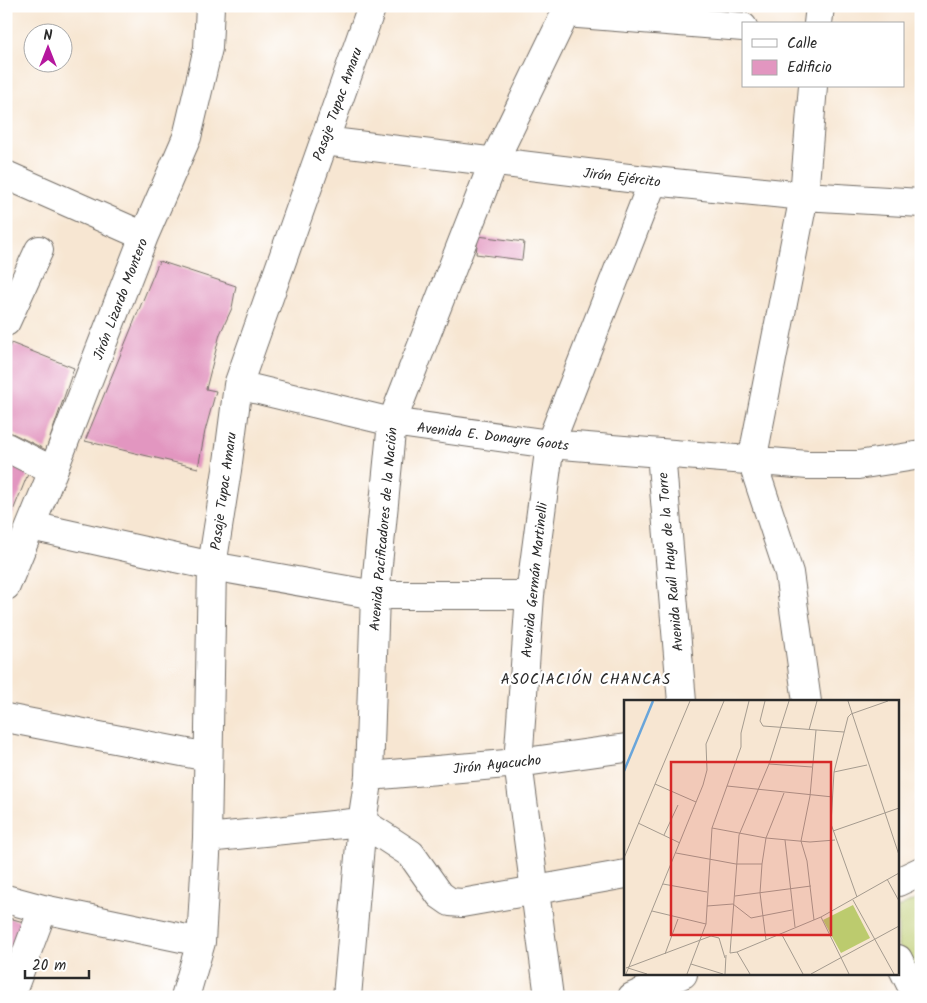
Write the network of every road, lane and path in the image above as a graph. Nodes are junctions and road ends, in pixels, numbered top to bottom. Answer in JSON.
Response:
{"nodes":[{"id":1,"x":210,"y":6,"type":"edge"},
{"id":2,"x":372,"y":6,"type":"edge"},
{"id":3,"x":820,"y":6,"type":"edge"},
{"id":4,"x":567,"y":10,"type":"edge"},
{"id":5,"x":818,"y":22,"type":"edge"},
{"id":6,"x":742,"y":27,"type":"edge"},
{"id":7,"x":813,"y":88,"type":"edge"},
{"id":8,"x":324,"y":141,"type":"junction"},
{"id":9,"x":494,"y":161,"type":"junction"},
{"id":10,"x":6,"y":175,"type":"edge"},
{"id":11,"x":653,"y":181,"type":"junction"},
{"id":12,"x":804,"y":196,"type":"junction"},
{"id":13,"x":921,"y":203,"type":"edge"},
{"id":14,"x":144,"y":236,"type":"junction"},
{"id":15,"x":39,"y":250,"type":"dead end"},
{"id":16,"x":6,"y":322,"type":"edge"},
{"id":17,"x":238,"y":385,"type":"junction"},
{"id":18,"x":392,"y":422,"type":"junction"},
{"id":19,"x":550,"y":444,"type":"junction"},
{"id":20,"x":6,"y":447,"type":"edge"},
{"id":21,"x":661,"y":453,"type":"junction"},
{"id":22,"x":921,"y":456,"type":"edge"},
{"id":23,"x":752,"y":461,"type":"junction"},
{"id":24,"x":53,"y":472,"type":"junction"},
{"id":25,"x":31,"y":526,"type":"junction"},
{"id":26,"x":212,"y":566,"type":"junction"},
{"id":27,"x":6,"y":586,"type":"edge"},
{"id":28,"x":375,"y":595,"type":"junction"},
{"id":29,"x":530,"y":595,"type":"junction"},
{"id":30,"x":682,"y":700,"type":"edge"},
{"id":31,"x":807,"y":700,"type":"edge"},
{"id":32,"x":6,"y":718,"type":"edge"},
{"id":33,"x":624,"y":748,"type":"edge"},
{"id":34,"x":208,"y":757,"type":"junction"},
{"id":35,"x":518,"y":763,"type":"junction"},
{"id":36,"x":369,"y":776,"type":"junction"},
{"id":37,"x":362,"y":822,"type":"junction"},
{"id":38,"x":207,"y":838,"type":"junction"},
{"id":39,"x":921,"y":871,"type":"edge"},
{"id":40,"x":624,"y":874,"type":"edge"},
{"id":41,"x":900,"y":881,"type":"edge"},
{"id":42,"x":534,"y":890,"type":"junction"},
{"id":43,"x":6,"y":899,"type":"edge"},
{"id":44,"x":43,"y":909,"type":"junction"},
{"id":45,"x":201,"y":942,"type":"junction"},
{"id":46,"x":900,"y":964,"type":"edge"},
{"id":47,"x":680,"y":976,"type":"edge"},
{"id":48,"x":637,"y":996,"type":"edge"},
{"id":49,"x":10,"y":997,"type":"edge"},
{"id":50,"x":185,"y":997,"type":"edge"},
{"id":51,"x":347,"y":997,"type":"edge"},
{"id":52,"x":549,"y":997,"type":"edge"},
{"id":53,"x":917,"y":997,"type":"edge"}],
"edges":[{"from":1,"to":14,"type":"street","name":"Jirón Lizardo Montero"},
{"from":2,"to":8,"type":"street","name":"Pasaje Tupac Amaru"},
{"from":3,"to":5,"type":"street"},
{"from":4,"to":6,"type":"street"},
{"from":4,"to":9,"type":"street","name":"Avenida Pacificadores de la Nación"},
{"from":7,"to":12,"type":"street"},
{"from":8,"to":9,"type":"street","name":"Jirón Ejército"},
{"from":8,"to":17,"type":"street","name":"Pasaje Tupac Amaru"},
{"from":9,"to":11,"type":"street","name":"Jirón Ejército"},
{"from":9,"to":18,"type":"street","name":"Avenida Pacificadores de la Nación"},
{"from":10,"to":14,"type":"street"},
{"from":11,"to":12,"type":"street","name":"Jirón Ejército"},
{"from":11,"to":19,"type":"street","name":"Avenida Germán Martinelli"},
{"from":12,"to":13,"type":"street","name":"Jirón Ejército"},
{"from":12,"to":23,"type":"street"},
{"from":14,"to":24,"type":"street","name":"Jirón Lizardo Montero"},
{"from":15,"to":16,"type":"street"},
{"from":17,"to":18,"type":"street","name":"Avenida E. Donayre Goots"},
{"from":17,"to":26,"type":"street","name":"Pasaje Tupac Amaru"},
{"from":18,"to":19,"type":"street","name":"Avenida E. Donayre Goots"},
{"from":18,"to":28,"type":"street","name":"Avenida Pacificadores de la Nación"},
{"from":19,"to":21,"type":"street","name":"Avenida E. Donayre Goots"},
{"from":19,"to":29,"type":"street","name":"Avenida Germán Martinelli"},
{"from":20,"to":24,"type":"street"},
{"from":21,"to":23,"type":"street","name":"Avenida E. Donayre Goots"},
{"from":21,"to":30,"type":"street","name":"Avenida Raúl Haya de la Torre"},
{"from":22,"to":23,"type":"street","name":"Avenida E. Donayre Goots"},
{"from":23,"to":31,"type":"street"},
{"from":24,"to":25,"type":"street","name":"Jirón Lizardo Montero"},
{"from":25,"to":26,"type":"street"},
{"from":25,"to":27,"type":"street","name":"Jirón Lizardo Montero"},
{"from":26,"to":28,"type":"street"},
{"from":26,"to":34,"type":"street","name":"Pasaje Tupac Amaru"},
{"from":28,"to":29,"type":"street"},
{"from":28,"to":36,"type":"street","name":"Avenida Pacificadores de la Nación"},
{"from":29,"to":35,"type":"street","name":"Avenida Germán Martinelli"},
{"from":32,"to":34,"type":"street"},
{"from":33,"to":35,"type":"street","name":"Jirón Ayacucho"},
{"from":34,"to":38,"type":"street","name":"Pasaje Tupac Amaru"},
{"from":35,"to":36,"type":"street","name":"Jirón Ayacucho"},
{"from":35,"to":42,"type":"street","name":"Avenida Germán Martinelli"},
{"from":36,"to":37,"type":"street","name":"Avenida Pacificadores de la Nación"},
{"from":37,"to":38,"type":"street"},
{"from":37,"to":42,"type":"street"},
{"from":37,"to":51,"type":"street","name":"Avenida Pacificadores de la Nación"},
{"from":38,"to":45,"type":"street","name":"Pasaje Tupac Amaru"},
{"from":39,"to":41,"type":"street"},
{"from":40,"to":42,"type":"street"},
{"from":42,"to":52,"type":"street","name":"Avenida Germán Martinelli"},
{"from":43,"to":44,"type":"street"},
{"from":44,"to":45,"type":"street"},
{"from":44,"to":49,"type":"street"},
{"from":45,"to":50,"type":"street","name":"Pasaje Tupac Amaru"},
{"from":46,"to":53,"type":"street"},
{"from":47,"to":48,"type":"street"}]}
